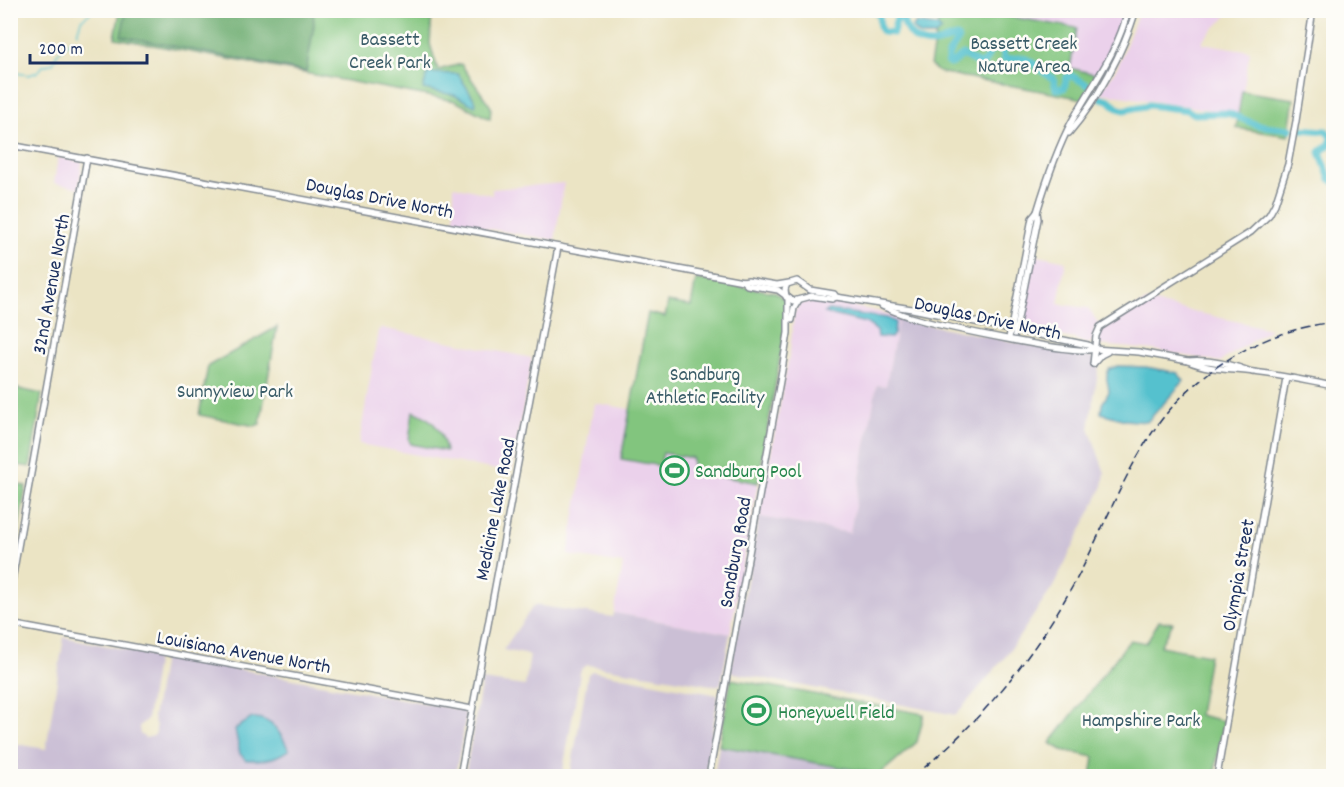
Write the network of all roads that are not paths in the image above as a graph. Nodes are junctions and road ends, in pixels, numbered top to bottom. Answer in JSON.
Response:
{"nodes":[{"id":1,"x":1128,"y":10,"type":"edge"},
{"id":2,"x":1136,"y":10,"type":"edge"},
{"id":3,"x":1313,"y":10,"type":"edge"},
{"id":4,"x":1066,"y":136,"type":"junction"},
{"id":5,"x":10,"y":145,"type":"edge"},
{"id":6,"x":87,"y":158,"type":"junction"},
{"id":7,"x":558,"y":247,"type":"junction"},
{"id":8,"x":743,"y":281,"type":"junction"},
{"id":9,"x":789,"y":283,"type":"junction"},
{"id":10,"x":803,"y":285,"type":"junction"},
{"id":11,"x":787,"y":297,"type":"junction"},
{"id":12,"x":836,"y":297,"type":"junction"},
{"id":13,"x":800,"y":299,"type":"junction"},
{"id":14,"x":878,"y":304,"type":"junction"},
{"id":15,"x":1013,"y":330,"type":"junction"},
{"id":16,"x":788,"y":333,"type":"junction"},
{"id":17,"x":1011,"y":338,"type":"junction"},
{"id":18,"x":1094,"y":349,"type":"junction"},
{"id":19,"x":1111,"y":350,"type":"junction"},
{"id":20,"x":1286,"y":378,"type":"junction"},
{"id":21,"x":1334,"y":386,"type":"edge"},
{"id":22,"x":10,"y":592,"type":"edge"},
{"id":23,"x":10,"y":624,"type":"edge"},
{"id":24,"x":472,"y":708,"type":"junction"},
{"id":25,"x":460,"y":777,"type":"edge"},
{"id":26,"x":709,"y":777,"type":"edge"},
{"id":27,"x":1217,"y":777,"type":"edge"}],
"edges":[{"from":1,"to":4,"type":"street"},
{"from":2,"to":4,"type":"street"},
{"from":3,"to":18,"type":"street"},
{"from":4,"to":15,"type":"street"},
{"from":5,"to":6,"type":"street","name":"Douglas Drive North"},
{"from":6,"to":7,"type":"street","name":"Douglas Drive North"},
{"from":6,"to":22,"type":"street","name":"32nd Avenue North"},
{"from":7,"to":8,"type":"street","name":"Douglas Drive North"},
{"from":7,"to":24,"type":"street","name":"Medicine Lake Road"},
{"from":8,"to":9,"type":"street","name":"Douglas Drive North"},
{"from":8,"to":11,"type":"street","name":"Douglas Drive North"},
{"from":9,"to":10,"type":"street","name":"Douglas Drive North"},
{"from":9,"to":11,"type":"street"},
{"from":10,"to":12,"type":"street","name":"Douglas Drive North"},
{"from":10,"to":13,"type":"street"},
{"from":11,"to":13,"type":"street","name":"Douglas Drive North"},
{"from":11,"to":16,"type":"street","name":"Sandburg Road"},
{"from":12,"to":13,"type":"street","name":"Douglas Drive North"},
{"from":12,"to":14,"type":"street","name":"Douglas Drive North"},
{"from":13,"to":16,"type":"street","name":"Sandburg Road"},
{"from":14,"to":15,"type":"street","name":"Douglas Drive North"},
{"from":14,"to":17,"type":"street","name":"Douglas Drive North"},
{"from":15,"to":17,"type":"street"},
{"from":15,"to":18,"type":"street","name":"Douglas Drive North"},
{"from":16,"to":26,"type":"street","name":"Sandburg Road"},
{"from":17,"to":18,"type":"street","name":"Douglas Drive North"},
{"from":18,"to":19,"type":"street","name":"Douglas Drive North"},
{"from":18,"to":19,"type":"street"},
{"from":19,"to":20,"type":"street","name":"Douglas Drive North"},
{"from":20,"to":21,"type":"street","name":"Douglas Drive North"},
{"from":20,"to":27,"type":"street","name":"Olympia Street"},
{"from":23,"to":24,"type":"street","name":"Louisiana Avenue North"},
{"from":24,"to":25,"type":"street","name":"Medicine Lake Road"}]}
